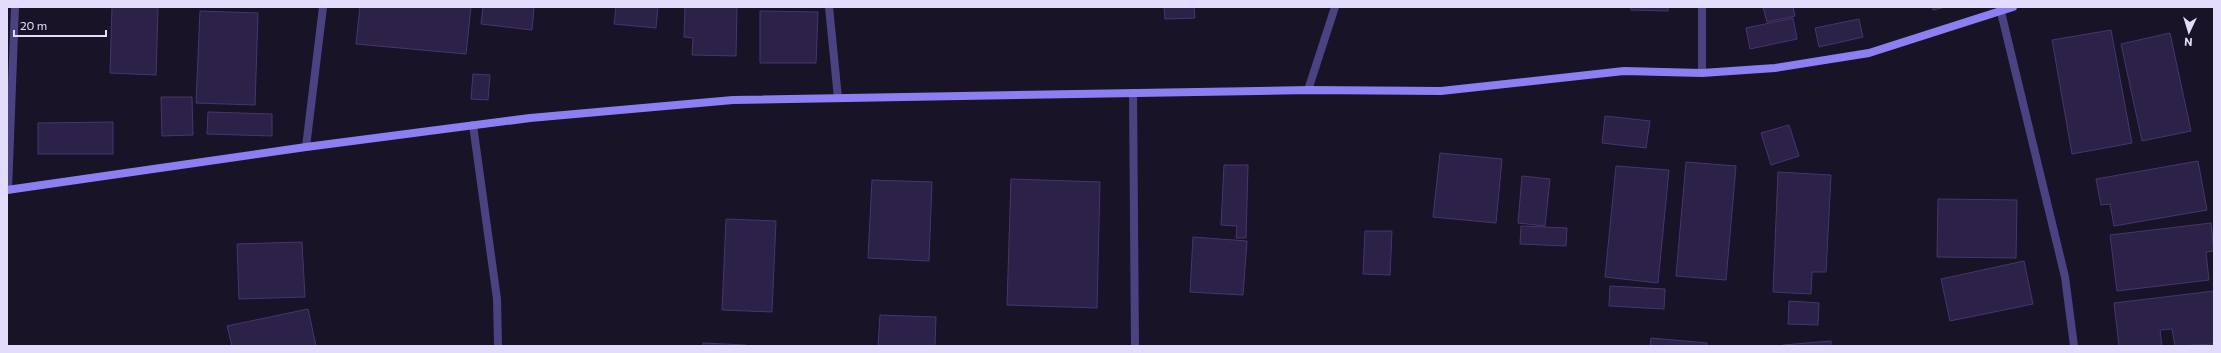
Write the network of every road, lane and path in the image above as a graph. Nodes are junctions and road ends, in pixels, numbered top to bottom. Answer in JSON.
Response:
{"nodes":[{"id":1,"x":15,"y":7,"type":"edge"},
{"id":2,"x":323,"y":7,"type":"edge"},
{"id":3,"x":829,"y":7,"type":"edge"},
{"id":4,"x":1335,"y":7,"type":"edge"},
{"id":5,"x":1702,"y":7,"type":"edge"},
{"id":6,"x":2013,"y":7,"type":"edge"},
{"id":7,"x":2001,"y":12,"type":"junction"},
{"id":8,"x":1702,"y":73,"type":"junction"},
{"id":9,"x":1308,"y":90,"type":"junction"},
{"id":10,"x":1133,"y":93,"type":"junction"},
{"id":11,"x":838,"y":98,"type":"junction"},
{"id":12,"x":473,"y":126,"type":"junction"},
{"id":13,"x":306,"y":147,"type":"junction"},
{"id":14,"x":8,"y":190,"type":"edge"},
{"id":15,"x":498,"y":346,"type":"edge"},
{"id":16,"x":1135,"y":346,"type":"edge"},
{"id":17,"x":2074,"y":346,"type":"edge"}],
"edges":[{"from":1,"to":14,"type":"street"},
{"from":2,"to":13,"type":"street"},
{"from":3,"to":11,"type":"street"},
{"from":4,"to":9,"type":"street"},
{"from":5,"to":8,"type":"street"},
{"from":6,"to":7,"type":"street"},
{"from":7,"to":8,"type":"street"},
{"from":7,"to":17,"type":"street"},
{"from":8,"to":9,"type":"street"},
{"from":9,"to":10,"type":"street"},
{"from":10,"to":11,"type":"street"},
{"from":10,"to":16,"type":"street"},
{"from":11,"to":12,"type":"street"},
{"from":12,"to":13,"type":"street"},
{"from":12,"to":15,"type":"street"},
{"from":13,"to":14,"type":"street"}]}
